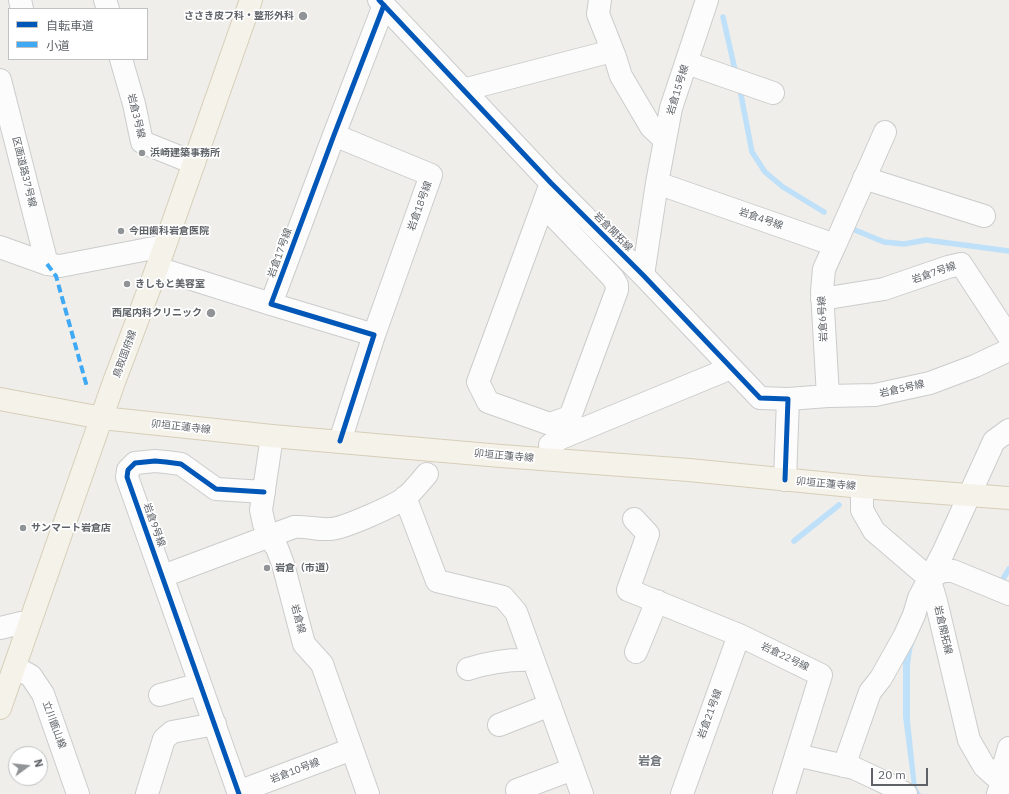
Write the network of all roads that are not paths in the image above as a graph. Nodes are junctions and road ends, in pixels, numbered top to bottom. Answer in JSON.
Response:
{"nodes":[{"id":1,"x":251,"y":0,"type":"edge"},
{"id":2,"x":600,"y":0,"type":"edge"},
{"id":3,"x":707,"y":0,"type":"edge"},
{"id":4,"x":382,"y":3,"type":"edge"},
{"id":5,"x":612,"y":51,"type":"junction"},
{"id":6,"x":121,"y":60,"type":"edge"},
{"id":7,"x":687,"y":63,"type":"junction"},
{"id":8,"x":0,"y":80,"type":"edge"},
{"id":9,"x":464,"y":90,"type":"junction"},
{"id":10,"x":774,"y":93,"type":"dead end"},
{"id":11,"x":885,"y":132,"type":"dead end"},
{"id":12,"x":334,"y":135,"type":"junction"},
{"id":13,"x":665,"y":140,"type":"junction"},
{"id":14,"x":194,"y":163,"type":"junction"},
{"id":15,"x":864,"y":178,"type":"junction"},
{"id":16,"x":657,"y":183,"type":"junction"},
{"id":17,"x":551,"y":184,"type":"junction"},
{"id":18,"x":543,"y":205,"type":"junction"},
{"id":19,"x":984,"y":216,"type":"dead end"},
{"id":20,"x":835,"y":245,"type":"junction"},
{"id":21,"x":164,"y":246,"type":"junction"},
{"id":22,"x":0,"y":247,"type":"edge"},
{"id":23,"x":47,"y":264,"type":"junction"},
{"id":24,"x":157,"y":268,"type":"junction"},
{"id":25,"x":643,"y":275,"type":"junction"},
{"id":26,"x":822,"y":298,"type":"junction"},
{"id":27,"x":271,"y":304,"type":"junction"},
{"id":28,"x":374,"y":336,"type":"junction"},
{"id":29,"x":1009,"y":336,"type":"edge"},
{"id":30,"x":1009,"y":350,"type":"edge"},
{"id":31,"x":731,"y":368,"type":"junction"},
{"id":32,"x":828,"y":396,"type":"junction"},
{"id":33,"x":0,"y":398,"type":"edge"},
{"id":34,"x":788,"y":399,"type":"junction"},
{"id":35,"x":102,"y":418,"type":"junction"},
{"id":36,"x":1009,"y":430,"type":"edge"},
{"id":37,"x":272,"y":436,"type":"junction"},
{"id":38,"x":340,"y":441,"type":"junction"},
{"id":39,"x":550,"y":445,"type":"dead end"},
{"id":40,"x":427,"y":474,"type":"dead end"},
{"id":41,"x":785,"y":480,"type":"junction"},
{"id":42,"x":862,"y":487,"type":"junction"},
{"id":43,"x":264,"y":492,"type":"junction"},
{"id":44,"x":970,"y":496,"type":"junction"},
{"id":45,"x":406,"y":497,"type":"junction"},
{"id":46,"x":1009,"y":498,"type":"edge"},
{"id":47,"x":634,"y":519,"type":"dead end"},
{"id":48,"x":268,"y":536,"type":"junction"},
{"id":49,"x":163,"y":576,"type":"junction"},
{"id":50,"x":929,"y":578,"type":"junction"},
{"id":51,"x":1009,"y":594,"type":"edge"},
{"id":52,"x":656,"y":602,"type":"junction"},
{"id":53,"x":29,"y":624,"type":"junction"},
{"id":54,"x":0,"y":628,"type":"edge"},
{"id":55,"x":739,"y":635,"type":"junction"},
{"id":56,"x":636,"y":652,"type":"dead end"},
{"id":57,"x":533,"y":660,"type":"junction"},
{"id":58,"x":15,"y":667,"type":"junction"},
{"id":59,"x":468,"y":669,"type":"dead end"},
{"id":60,"x":200,"y":684,"type":"junction"},
{"id":61,"x":160,"y":695,"type":"dead end"},
{"id":62,"x":550,"y":705,"type":"junction"},
{"id":63,"x":0,"y":708,"type":"edge"},
{"id":64,"x":215,"y":724,"type":"junction"},
{"id":65,"x":499,"y":725,"type":"dead end"},
{"id":66,"x":1009,"y":748,"type":"edge"},
{"id":67,"x":352,"y":749,"type":"junction"},
{"id":68,"x":796,"y":755,"type":"junction"},
{"id":69,"x":844,"y":766,"type":"junction"},
{"id":70,"x":573,"y":769,"type":"junction"},
{"id":71,"x":1002,"y":785,"type":"edge"},
{"id":72,"x":517,"y":790,"type":"dead end"},
{"id":73,"x":239,"y":793,"type":"edge"},
{"id":74,"x":78,"y":794,"type":"edge"},
{"id":75,"x":147,"y":794,"type":"edge"},
{"id":76,"x":368,"y":794,"type":"edge"},
{"id":77,"x":582,"y":794,"type":"edge"},
{"id":78,"x":682,"y":794,"type":"edge"},
{"id":79,"x":784,"y":794,"type":"edge"},
{"id":80,"x":906,"y":794,"type":"edge"}],
"edges":[{"from":1,"to":14,"type":"main road","name":"鳥取国府線"},
{"from":2,"to":5,"type":"street"},
{"from":3,"to":7,"type":"street","name":"岩倉15号線"},
{"from":4,"to":9,"type":"street","name":"岩倉開拓線"},
{"from":4,"to":12,"type":"street","name":"岩倉17号線"},
{"from":5,"to":9,"type":"street"},
{"from":5,"to":13,"type":"street"},
{"from":6,"to":14,"type":"street","name":"岩倉3号線"},
{"from":7,"to":10,"type":"street"},
{"from":7,"to":13,"type":"street","name":"岩倉15号線"},
{"from":8,"to":23,"type":"street","name":"区画道路37号線"},
{"from":9,"to":17,"type":"street","name":"岩倉開拓線"},
{"from":11,"to":15,"type":"street"},
{"from":12,"to":27,"type":"street","name":"岩倉17号線"},
{"from":12,"to":28,"type":"street","name":"岩倉18号線"},
{"from":13,"to":16,"type":"street","name":"岩倉15号線"},
{"from":14,"to":21,"type":"main road","name":"鳥取国府線"},
{"from":15,"to":19,"type":"street"},
{"from":15,"to":20,"type":"street"},
{"from":16,"to":20,"type":"street","name":"岩倉4号線"},
{"from":16,"to":25,"type":"street"},
{"from":17,"to":18,"type":"street"},
{"from":17,"to":25,"type":"street","name":"岩倉開拓線"},
{"from":18,"to":18,"type":"street"},
{"from":20,"to":26,"type":"street","name":"岩倉6号線"},
{"from":21,"to":23,"type":"street"},
{"from":21,"to":24,"type":"main road","name":"鳥取国府線"},
{"from":22,"to":23,"type":"street"},
{"from":24,"to":27,"type":"street"},
{"from":24,"to":35,"type":"main road","name":"鳥取国府線"},
{"from":25,"to":31,"type":"street","name":"岩倉開拓線"},
{"from":26,"to":29,"type":"street","name":"岩倉7号線"},
{"from":26,"to":32,"type":"street","name":"岩倉6号線"},
{"from":27,"to":28,"type":"street"},
{"from":28,"to":38,"type":"street"},
{"from":30,"to":32,"type":"street","name":"岩倉5号線"},
{"from":31,"to":34,"type":"street","name":"岩倉開拓線"},
{"from":31,"to":39,"type":"street"},
{"from":32,"to":34,"type":"street","name":"岩倉5号線"},
{"from":33,"to":35,"type":"main road","name":"卯垣正蓮寺線"},
{"from":34,"to":41,"type":"street"},
{"from":35,"to":37,"type":"main road","name":"卯垣正蓮寺線"},
{"from":35,"to":53,"type":"main road","name":"鳥取国府線"},
{"from":36,"to":44,"type":"street"},
{"from":37,"to":38,"type":"main road","name":"卯垣正蓮寺線"},
{"from":37,"to":43,"type":"street","name":"岩倉線"},
{"from":38,"to":41,"type":"main road","name":"卯垣正蓮寺線"},
{"from":40,"to":45,"type":"street"},
{"from":41,"to":42,"type":"main road","name":"卯垣正蓮寺線"},
{"from":42,"to":44,"type":"main road","name":"卯垣正蓮寺線"},
{"from":42,"to":50,"type":"street"},
{"from":43,"to":48,"type":"street","name":"岩倉線"},
{"from":43,"to":49,"type":"street","name":"岩倉9号線"},
{"from":44,"to":46,"type":"main road","name":"卯垣正蓮寺線"},
{"from":44,"to":50,"type":"street"},
{"from":45,"to":48,"type":"street"},
{"from":45,"to":57,"type":"street"},
{"from":47,"to":52,"type":"street","name":"岩倉22号線"},
{"from":48,"to":49,"type":"street"},
{"from":48,"to":67,"type":"street","name":"岩倉線"},
{"from":49,"to":60,"type":"street","name":"岩倉9号線"},
{"from":50,"to":51,"type":"street"},
{"from":50,"to":69,"type":"street"},
{"from":50,"to":71,"type":"street","name":"岩倉開拓線"},
{"from":52,"to":55,"type":"street","name":"岩倉22号線"},
{"from":52,"to":56,"type":"street"},
{"from":53,"to":54,"type":"street"},
{"from":53,"to":58,"type":"main road","name":"鳥取国府線"},
{"from":55,"to":68,"type":"street","name":"岩倉22号線"},
{"from":55,"to":78,"type":"street","name":"岩倉21号線"},
{"from":57,"to":59,"type":"street"},
{"from":57,"to":62,"type":"street"},
{"from":58,"to":63,"type":"main road","name":"鳥取国府線"},
{"from":58,"to":74,"type":"street","name":"立川甑山線"},
{"from":60,"to":61,"type":"street"},
{"from":60,"to":64,"type":"street","name":"岩倉9号線"},
{"from":62,"to":65,"type":"street"},
{"from":62,"to":70,"type":"street"},
{"from":64,"to":73,"type":"street","name":"岩倉9号線"},
{"from":64,"to":75,"type":"street"},
{"from":66,"to":71,"type":"street"},
{"from":67,"to":73,"type":"street","name":"岩倉10号線"},
{"from":67,"to":76,"type":"street","name":"岩倉線"},
{"from":68,"to":69,"type":"street"},
{"from":68,"to":79,"type":"street","name":"岩倉22号線"},
{"from":69,"to":80,"type":"street"},
{"from":70,"to":72,"type":"street"},
{"from":70,"to":77,"type":"street"}]}
